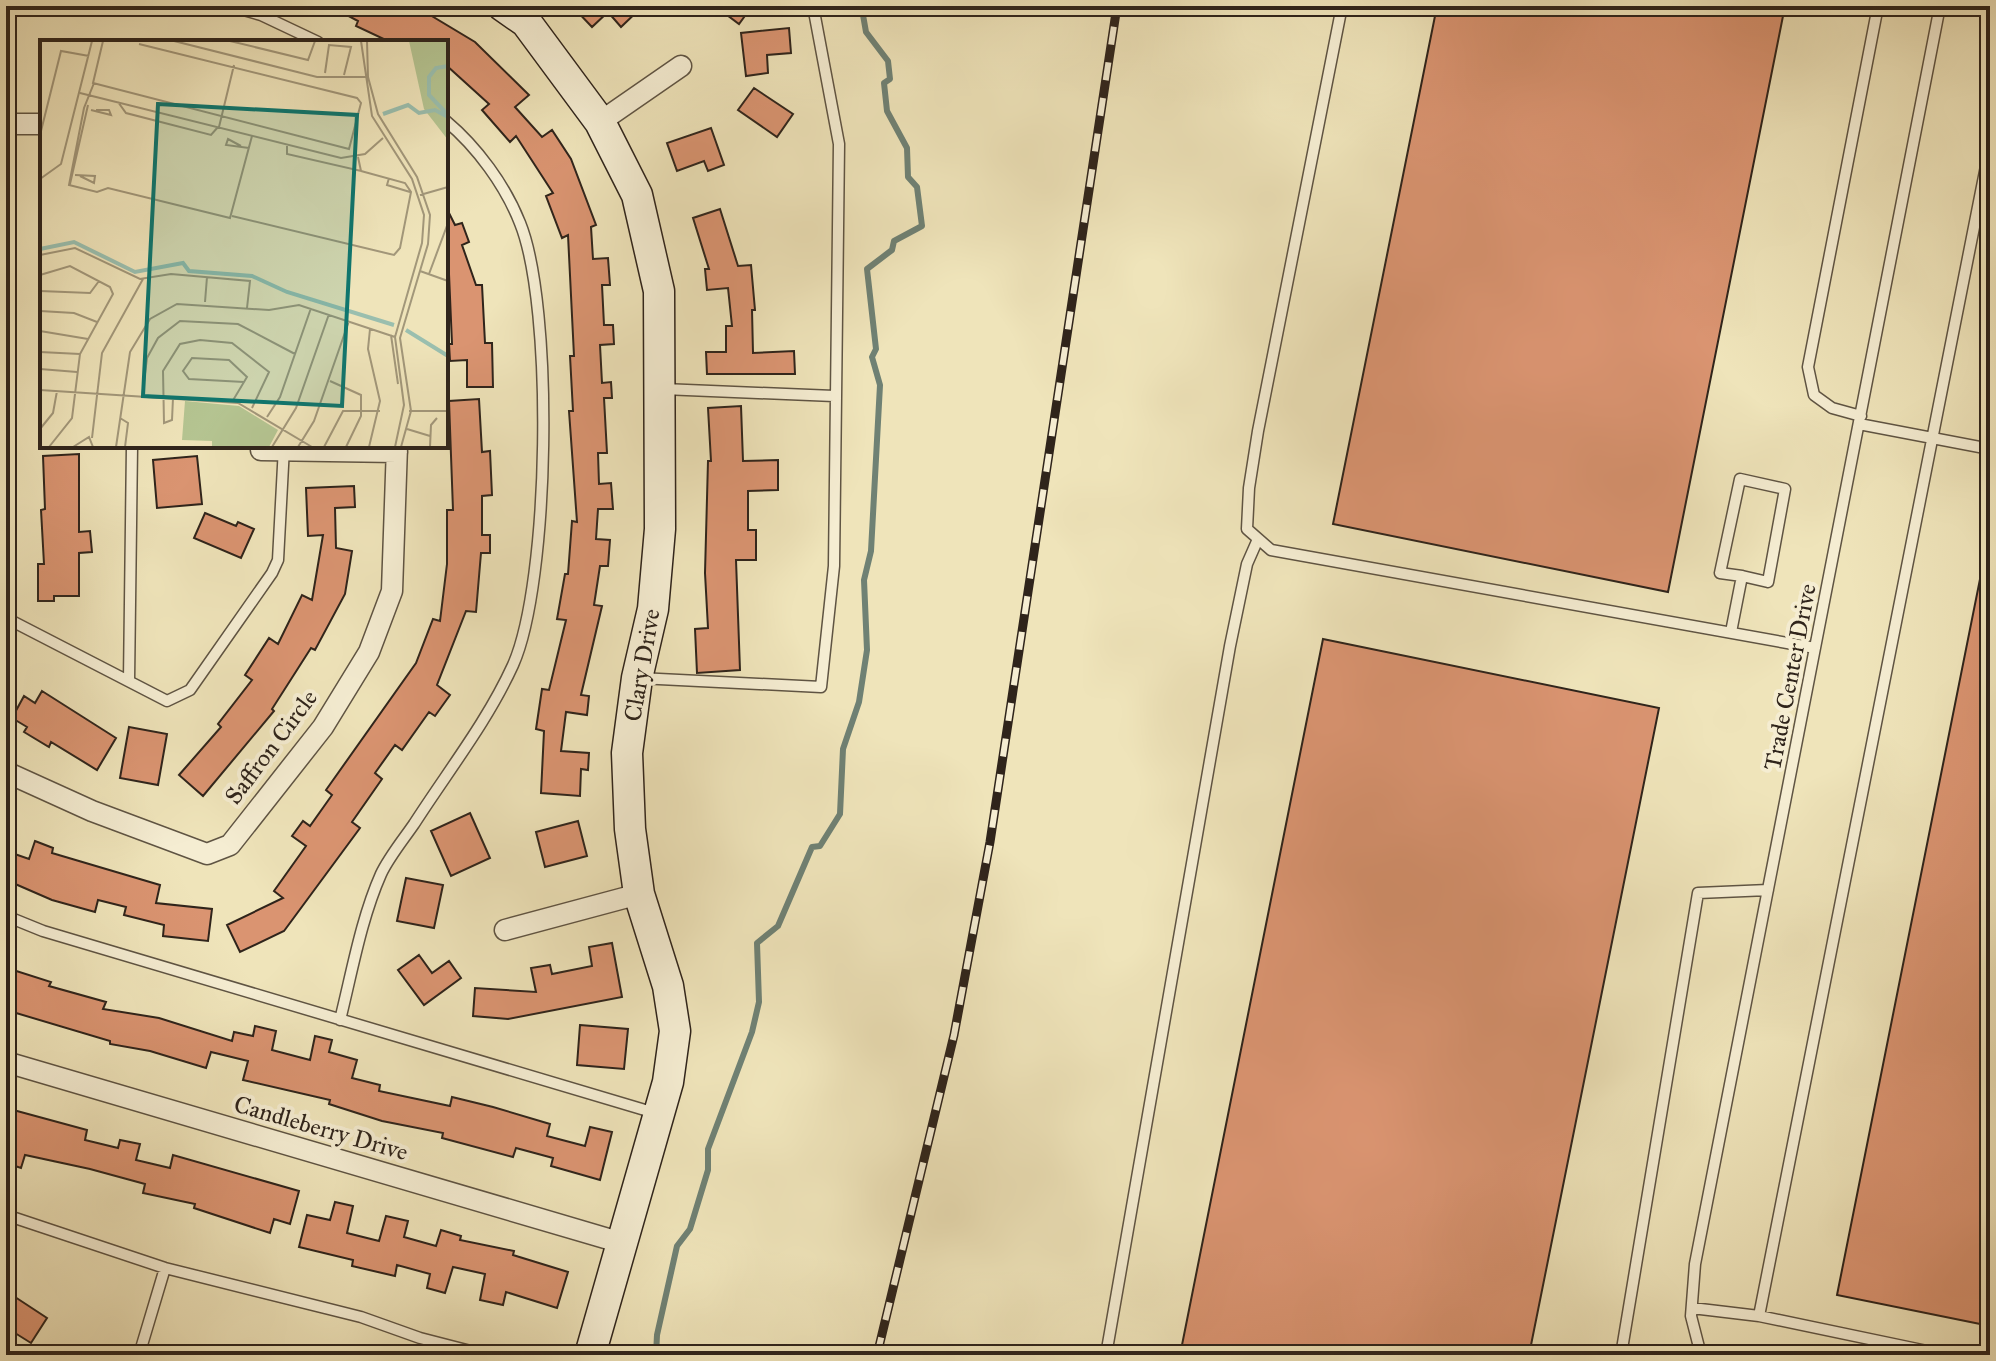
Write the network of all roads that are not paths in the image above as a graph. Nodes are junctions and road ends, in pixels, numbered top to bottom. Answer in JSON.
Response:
{"nodes":[{"id":1,"x":230,"y":6,"type":"edge"},
{"id":2,"x":503,"y":6,"type":"edge"},
{"id":3,"x":813,"y":6,"type":"edge"},
{"id":4,"x":1342,"y":6,"type":"edge"},
{"id":5,"x":1878,"y":6,"type":"edge"},
{"id":6,"x":1940,"y":6,"type":"edge"},
{"id":7,"x":314,"y":40,"type":"edge"},
{"id":8,"x":681,"y":66,"type":"dead end"},
{"id":9,"x":600,"y":122,"type":"junction"},
{"id":10,"x":448,"y":123,"type":"edge"},
{"id":11,"x":6,"y":124,"type":"edge"},
{"id":12,"x":40,"y":124,"type":"edge"},
{"id":13,"x":1990,"y":146,"type":"edge"},
{"id":14,"x":661,"y":389,"type":"junction"},
{"id":15,"x":834,"y":396,"type":"junction"},
{"id":16,"x":1860,"y":420,"type":"junction"},
{"id":17,"x":1930,"y":437,"type":"junction"},
{"id":18,"x":132,"y":448,"type":"edge"},
{"id":19,"x":284,"y":448,"type":"edge"},
{"id":20,"x":397,"y":449,"type":"edge"},
{"id":21,"x":1990,"y":449,"type":"edge"},
{"id":22,"x":261,"y":450,"type":"dead end"},
{"id":23,"x":1258,"y":539,"type":"junction"},
{"id":24,"x":1742,"y":576,"type":"junction"},
{"id":25,"x":6,"y":618,"type":"edge"},
{"id":26,"x":1731,"y":632,"type":"junction"},
{"id":27,"x":1815,"y":648,"type":"junction"},
{"id":28,"x":637,"y":678,"type":"junction"},
{"id":29,"x":129,"y":681,"type":"junction"},
{"id":30,"x":6,"y":772,"type":"edge"},
{"id":31,"x":1768,"y":890,"type":"junction"},
{"id":32,"x":639,"y":894,"type":"junction"},
{"id":33,"x":6,"y":916,"type":"edge"},
{"id":34,"x":505,"y":930,"type":"dead end"},
{"id":35,"x":340,"y":1020,"type":"junction"},
{"id":36,"x":6,"y":1062,"type":"edge"},
{"id":37,"x":659,"y":1114,"type":"junction"},
{"id":38,"x":6,"y":1215,"type":"edge"},
{"id":39,"x":622,"y":1243,"type":"junction"},
{"id":40,"x":165,"y":1268,"type":"junction"},
{"id":41,"x":1692,"y":1308,"type":"junction"},
{"id":42,"x":1759,"y":1316,"type":"junction"},
{"id":43,"x":139,"y":1355,"type":"edge"},
{"id":44,"x":486,"y":1355,"type":"edge"},
{"id":45,"x":590,"y":1355,"type":"edge"},
{"id":46,"x":1106,"y":1355,"type":"edge"},
{"id":47,"x":1621,"y":1355,"type":"edge"},
{"id":48,"x":1701,"y":1355,"type":"edge"},
{"id":49,"x":1946,"y":1355,"type":"edge"}],
"edges":[{"from":1,"to":7,"type":"lane"},
{"from":2,"to":9,"type":"street","name":"Clary Drive"},
{"from":3,"to":15,"type":"lane"},
{"from":4,"to":23,"type":"lane"},
{"from":5,"to":16,"type":"lane"},
{"from":6,"to":16,"type":"lane","name":"Trade Center Drive"},
{"from":8,"to":9,"type":"street"},
{"from":9,"to":14,"type":"street","name":"Clary Drive"},
{"from":10,"to":35,"type":"lane"},
{"from":11,"to":12,"type":"street"},
{"from":13,"to":17,"type":"lane"},
{"from":14,"to":15,"type":"lane"},
{"from":14,"to":28,"type":"street","name":"Clary Drive"},
{"from":15,"to":28,"type":"lane"},
{"from":16,"to":17,"type":"lane"},
{"from":16,"to":27,"type":"lane","name":"Trade Center Drive"},
{"from":17,"to":21,"type":"lane"},
{"from":17,"to":42,"type":"lane"},
{"from":18,"to":29,"type":"lane"},
{"from":19,"to":20,"type":"street"},
{"from":19,"to":22,"type":"street"},
{"from":19,"to":29,"type":"lane"},
{"from":20,"to":30,"type":"street","name":"Saffron Circle"},
{"from":23,"to":26,"type":"lane"},
{"from":23,"to":46,"type":"lane"},
{"from":24,"to":24,"type":"lane"},
{"from":24,"to":26,"type":"lane"},
{"from":25,"to":29,"type":"lane"},
{"from":26,"to":27,"type":"lane"},
{"from":27,"to":31,"type":"lane","name":"Trade Center Drive"},
{"from":28,"to":32,"type":"street","name":"Clary Drive"},
{"from":31,"to":41,"type":"lane","name":"Trade Center Drive"},
{"from":31,"to":47,"type":"lane"},
{"from":32,"to":34,"type":"street"},
{"from":32,"to":37,"type":"street","name":"Clary Drive"},
{"from":33,"to":35,"type":"lane"},
{"from":35,"to":37,"type":"lane"},
{"from":36,"to":39,"type":"street","name":"Candleberry Drive"},
{"from":37,"to":39,"type":"street","name":"Clary Drive"},
{"from":38,"to":40,"type":"lane"},
{"from":39,"to":45,"type":"street","name":"Clary Drive"},
{"from":40,"to":43,"type":"lane"},
{"from":40,"to":44,"type":"lane"},
{"from":41,"to":42,"type":"lane"},
{"from":41,"to":48,"type":"lane","name":"Trade Center Drive"},
{"from":42,"to":49,"type":"lane"}]}
